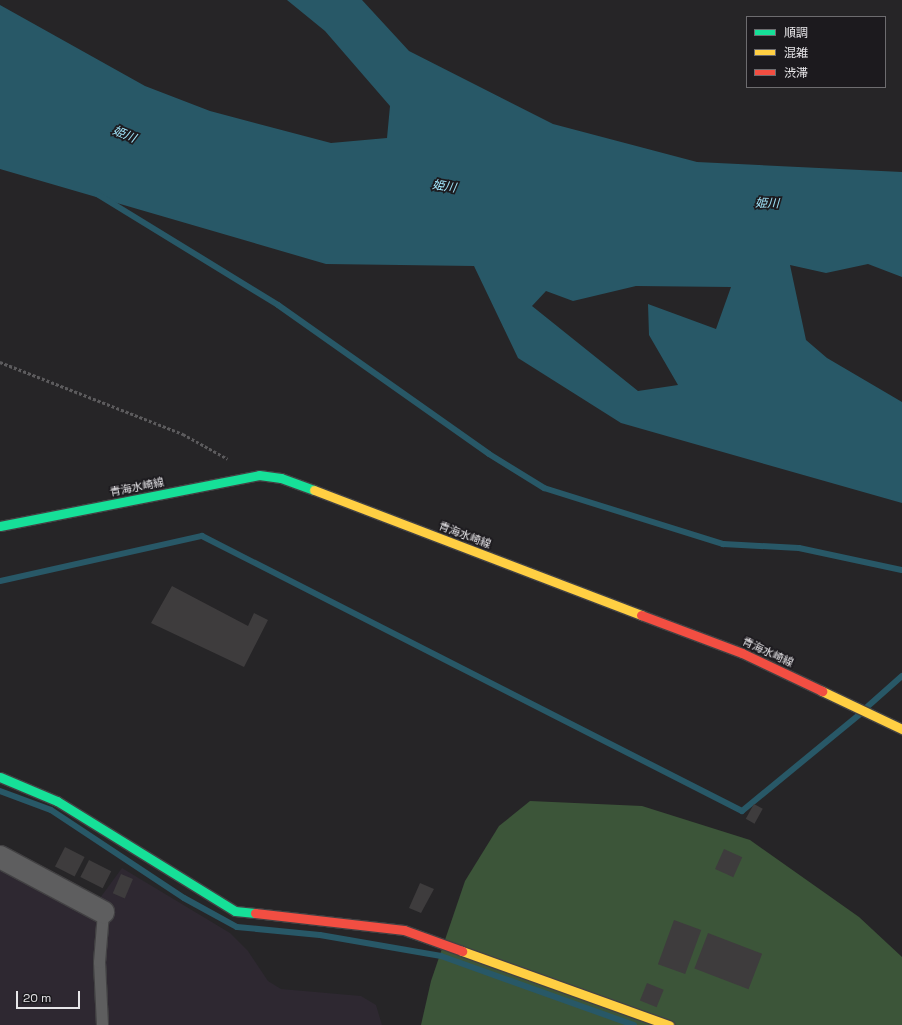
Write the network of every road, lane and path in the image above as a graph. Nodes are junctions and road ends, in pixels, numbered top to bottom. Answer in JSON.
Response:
{"nodes":[{"id":1,"x":0,"y":362,"type":"edge"},
{"id":2,"x":259,"y":475,"type":"junction"},
{"id":3,"x":0,"y":526,"type":"edge"},
{"id":4,"x":902,"y":729,"type":"edge"},
{"id":5,"x":0,"y":777,"type":"edge"},
{"id":6,"x":0,"y":856,"type":"edge"},
{"id":7,"x":103,"y":912,"type":"joint"},
{"id":8,"x":102,"y":1025,"type":"edge"},
{"id":9,"x":669,"y":1025,"type":"edge"}],
"edges":[{"from":1,"to":2,"type":"path"},
{"from":2,"to":3,"type":"main road","name":"青海水崎線"},
{"from":2,"to":4,"type":"main road","name":"青海水崎線"},
{"from":5,"to":9,"type":"main road"},
{"from":6,"to":7,"type":"street"},
{"from":7,"to":8,"type":"lane"}]}
